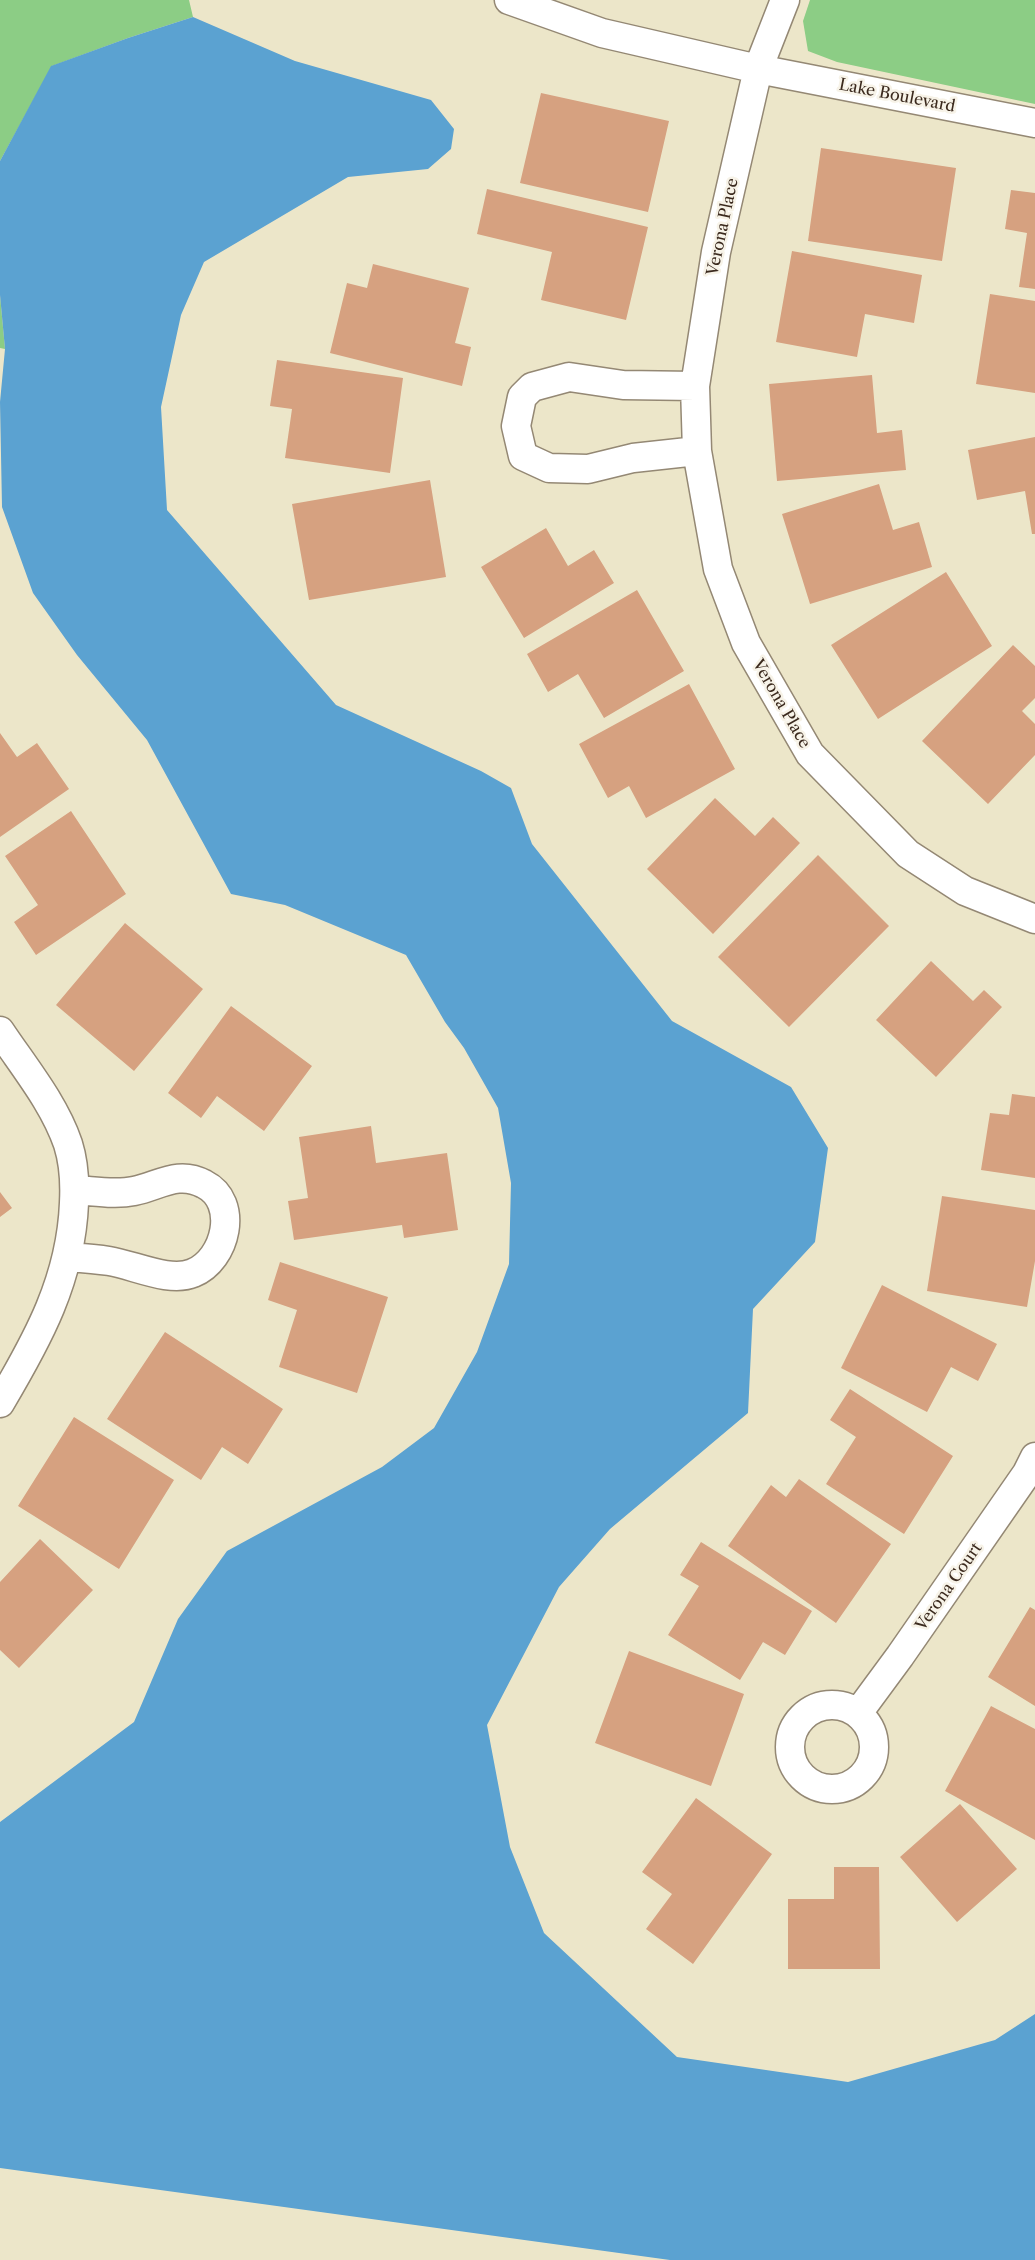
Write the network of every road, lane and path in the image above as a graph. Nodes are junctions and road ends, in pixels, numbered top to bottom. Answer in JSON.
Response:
{"nodes":[{"id":1,"x":509,"y":0,"type":"edge"},
{"id":2,"x":785,"y":0,"type":"edge"},
{"id":3,"x":758,"y":69,"type":"junction"},
{"id":4,"x":1035,"y":123,"type":"edge"},
{"id":5,"x":695,"y":386,"type":"junction"},
{"id":6,"x":698,"y":451,"type":"junction"},
{"id":7,"x":1035,"y":919,"type":"edge"},
{"id":8,"x":0,"y":1030,"type":"edge"},
{"id":9,"x":75,"y":1190,"type":"junction"},
{"id":10,"x":68,"y":1257,"type":"junction"},
{"id":11,"x":0,"y":1402,"type":"edge"},
{"id":12,"x":1035,"y":1457,"type":"edge"},
{"id":13,"x":858,"y":1713,"type":"dead end"}],
"edges":[{"from":1,"to":3,"type":"street","name":"Lake Boulevard"},
{"from":2,"to":3,"type":"street"},
{"from":3,"to":4,"type":"street","name":"Lake Boulevard"},
{"from":3,"to":5,"type":"street","name":"Verona Place"},
{"from":5,"to":6,"type":"street","name":"Verona Place"},
{"from":5,"to":6,"type":"street"},
{"from":6,"to":7,"type":"street","name":"Verona Place"},
{"from":8,"to":9,"type":"street"},
{"from":9,"to":10,"type":"street"},
{"from":9,"to":10,"type":"street"},
{"from":10,"to":11,"type":"street"},
{"from":12,"to":13,"type":"street","name":"Verona Court"}]}
